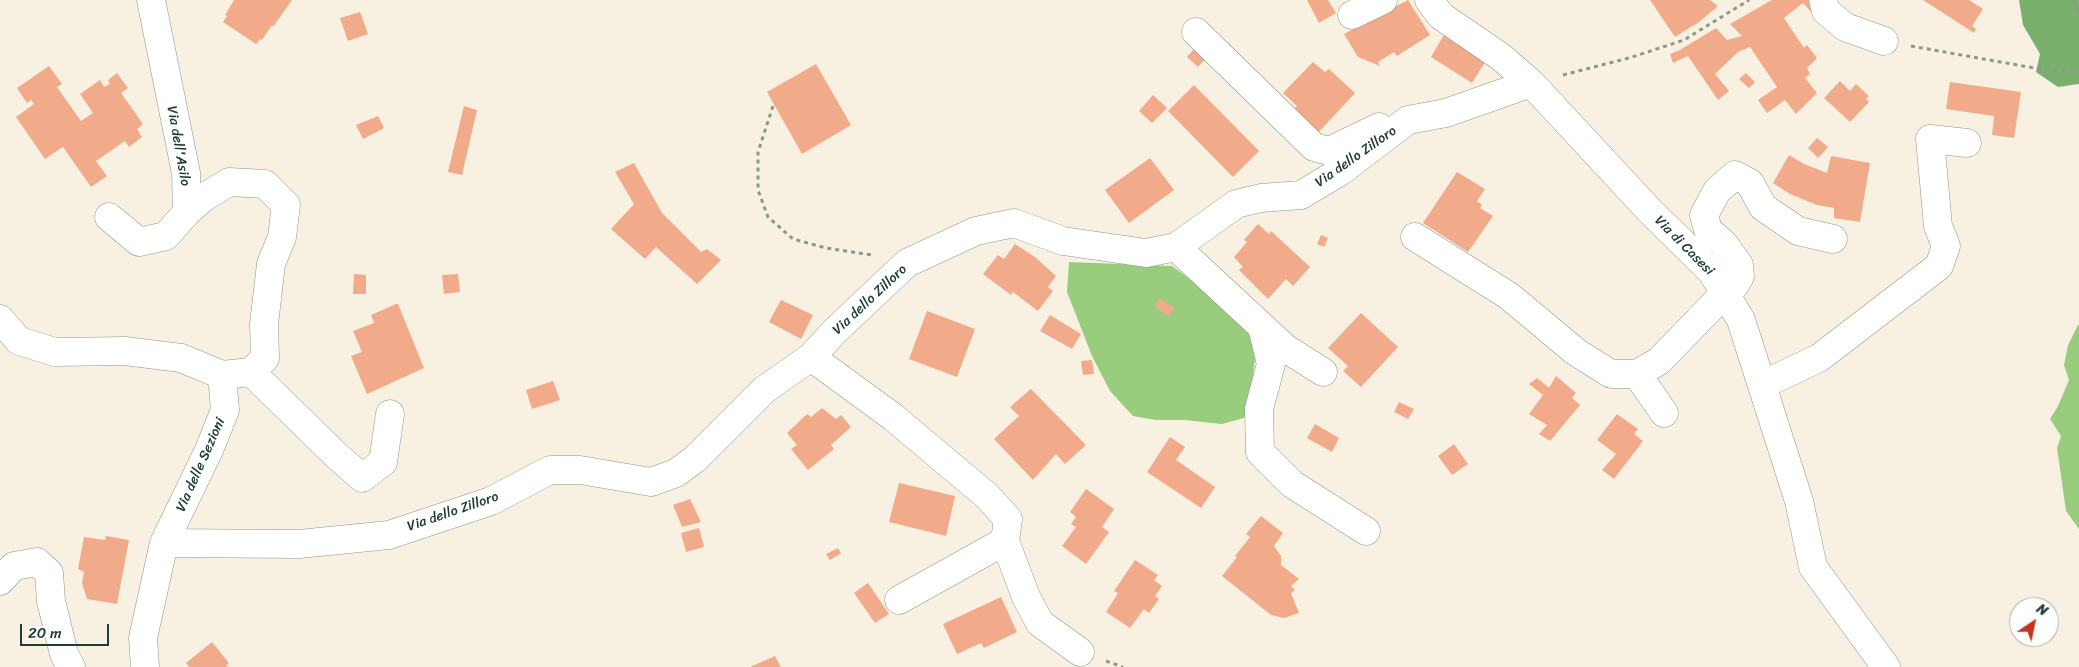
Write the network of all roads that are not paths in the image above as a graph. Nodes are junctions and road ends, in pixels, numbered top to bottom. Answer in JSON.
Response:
{"nodes":[{"id":1,"x":151,"y":0,"type":"edge"},
{"id":2,"x":1383,"y":0,"type":"edge"},
{"id":3,"x":1430,"y":0,"type":"edge"},
{"id":4,"x":1823,"y":0,"type":"edge"},
{"id":5,"x":1352,"y":14,"type":"dead end"},
{"id":6,"x":1196,"y":32,"type":"dead end"},
{"id":7,"x":1884,"y":40,"type":"road end"},
{"id":8,"x":1531,"y":83,"type":"junction"},
{"id":9,"x":1408,"y":120,"type":"junction"},
{"id":10,"x":1967,"y":143,"type":"dead end"},
{"id":11,"x":187,"y":212,"type":"junction"},
{"id":12,"x":109,"y":217,"type":"dead end"},
{"id":13,"x":1415,"y":237,"type":"dead end"},
{"id":14,"x":1833,"y":239,"type":"dead end"},
{"id":15,"x":1176,"y":247,"type":"junction"},
{"id":16,"x":1725,"y":293,"type":"junction"},
{"id":17,"x":0,"y":319,"type":"edge"},
{"id":18,"x":1262,"y":327,"type":"junction"},
{"id":19,"x":811,"y":357,"type":"junction"},
{"id":20,"x":251,"y":372,"type":"junction"},
{"id":21,"x":1323,"y":372,"type":"dead end"},
{"id":22,"x":1637,"y":374,"type":"junction"},
{"id":23,"x":222,"y":375,"type":"junction"},
{"id":24,"x":1762,"y":385,"type":"junction"},
{"id":25,"x":1664,"y":413,"type":"dead end"},
{"id":26,"x":390,"y":414,"type":"dead end"},
{"id":27,"x":1366,"y":531,"type":"dead end"},
{"id":28,"x":1005,"y":541,"type":"junction"},
{"id":29,"x":164,"y":543,"type":"junction"},
{"id":30,"x":0,"y":581,"type":"edge"},
{"id":31,"x":898,"y":600,"type":"dead end"},
{"id":32,"x":1080,"y":652,"type":"dead end"},
{"id":33,"x":71,"y":667,"type":"edge"},
{"id":34,"x":145,"y":667,"type":"edge"},
{"id":35,"x":1886,"y":667,"type":"edge"}],
"edges":[{"from":1,"to":11,"type":"street","name":"Via dell'Asilo"},
{"from":2,"to":5,"type":"street"},
{"from":3,"to":8,"type":"street","name":"Via di Casesi"},
{"from":4,"to":7,"type":"street"},
{"from":6,"to":9,"type":"street"},
{"from":8,"to":9,"type":"street","name":"Via dello Zilloro"},
{"from":8,"to":16,"type":"street","name":"Via di Casesi"},
{"from":9,"to":15,"type":"street","name":"Via dello Zilloro"},
{"from":10,"to":24,"type":"street"},
{"from":11,"to":12,"type":"street"},
{"from":11,"to":20,"type":"street","name":"Via dell'Asilo"},
{"from":13,"to":22,"type":"street"},
{"from":14,"to":16,"type":"street"},
{"from":15,"to":18,"type":"street"},
{"from":15,"to":19,"type":"street","name":"Via dello Zilloro"},
{"from":16,"to":22,"type":"street"},
{"from":16,"to":24,"type":"street","name":"Via di Casesi"},
{"from":17,"to":23,"type":"street"},
{"from":18,"to":21,"type":"street"},
{"from":18,"to":27,"type":"street"},
{"from":19,"to":28,"type":"street"},
{"from":19,"to":29,"type":"street","name":"Via dello Zilloro"},
{"from":20,"to":23,"type":"street"},
{"from":20,"to":26,"type":"street"},
{"from":22,"to":25,"type":"street"},
{"from":23,"to":29,"type":"street","name":"Via delle Sezioni"},
{"from":24,"to":35,"type":"street","name":"Via di Casesi"},
{"from":28,"to":31,"type":"street"},
{"from":28,"to":32,"type":"street"},
{"from":29,"to":34,"type":"street","name":"Via delle Sezioni"},
{"from":30,"to":33,"type":"street"}]}
